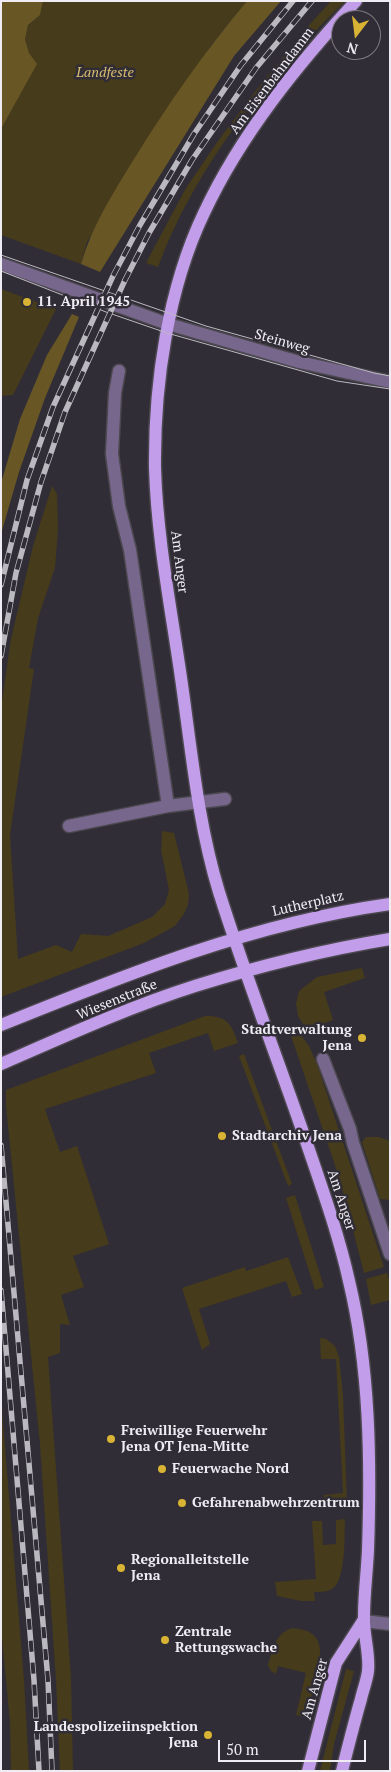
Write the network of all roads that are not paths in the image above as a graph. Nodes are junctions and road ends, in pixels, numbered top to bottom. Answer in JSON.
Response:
{"nodes":[{"id":1,"x":356,"y":1,"type":"edge"},
{"id":2,"x":1,"y":264,"type":"edge"},
{"id":3,"x":168,"y":324,"type":"junction"},
{"id":4,"x":119,"y":371,"type":"dead end"},
{"id":5,"x":390,"y":382,"type":"edge"},
{"id":6,"x":225,"y":799,"type":"dead end"},
{"id":7,"x":198,"y":803,"type":"junction"},
{"id":8,"x":168,"y":806,"type":"junction"},
{"id":9,"x":69,"y":826,"type":"dead end"},
{"id":10,"x":390,"y":904,"type":"edge"},
{"id":11,"x":234,"y":938,"type":"junction"},
{"id":12,"x":390,"y":939,"type":"edge"},
{"id":13,"x":246,"y":971,"type":"junction"},
{"id":14,"x":1,"y":1025,"type":"edge"},
{"id":15,"x":323,"y":1059,"type":"dead end"},
{"id":16,"x":1,"y":1064,"type":"edge"},
{"id":17,"x":390,"y":1254,"type":"edge"},
{"id":18,"x":363,"y":1621,"type":"junction"},
{"id":19,"x":390,"y":1624,"type":"edge"},
{"id":20,"x":308,"y":1771,"type":"edge"},
{"id":21,"x":342,"y":1771,"type":"edge"}],
"edges":[{"from":1,"to":3,"type":"main road","name":"Am Eisenbahndamm"},
{"from":2,"to":3,"type":"street"},
{"from":3,"to":5,"type":"street","name":"Steinweg"},
{"from":3,"to":7,"type":"main road","name":"Am Anger"},
{"from":4,"to":8,"type":"street"},
{"from":6,"to":7,"type":"street"},
{"from":7,"to":8,"type":"street"},
{"from":7,"to":11,"type":"main road","name":"Am Anger"},
{"from":8,"to":9,"type":"street"},
{"from":10,"to":11,"type":"main road","name":"Lutherplatz"},
{"from":11,"to":13,"type":"main road","name":"Am Anger"},
{"from":11,"to":14,"type":"main road","name":"Wiesenstraße"},
{"from":12,"to":13,"type":"main road"},
{"from":13,"to":16,"type":"main road","name":"Wiesenstraße"},
{"from":13,"to":18,"type":"main road","name":"Am Anger"},
{"from":15,"to":17,"type":"street","name":"Am Anger"},
{"from":18,"to":19,"type":"street"},
{"from":18,"to":20,"type":"main road","name":"Am Anger"},
{"from":18,"to":21,"type":"main road","name":"Am Anger"}]}
